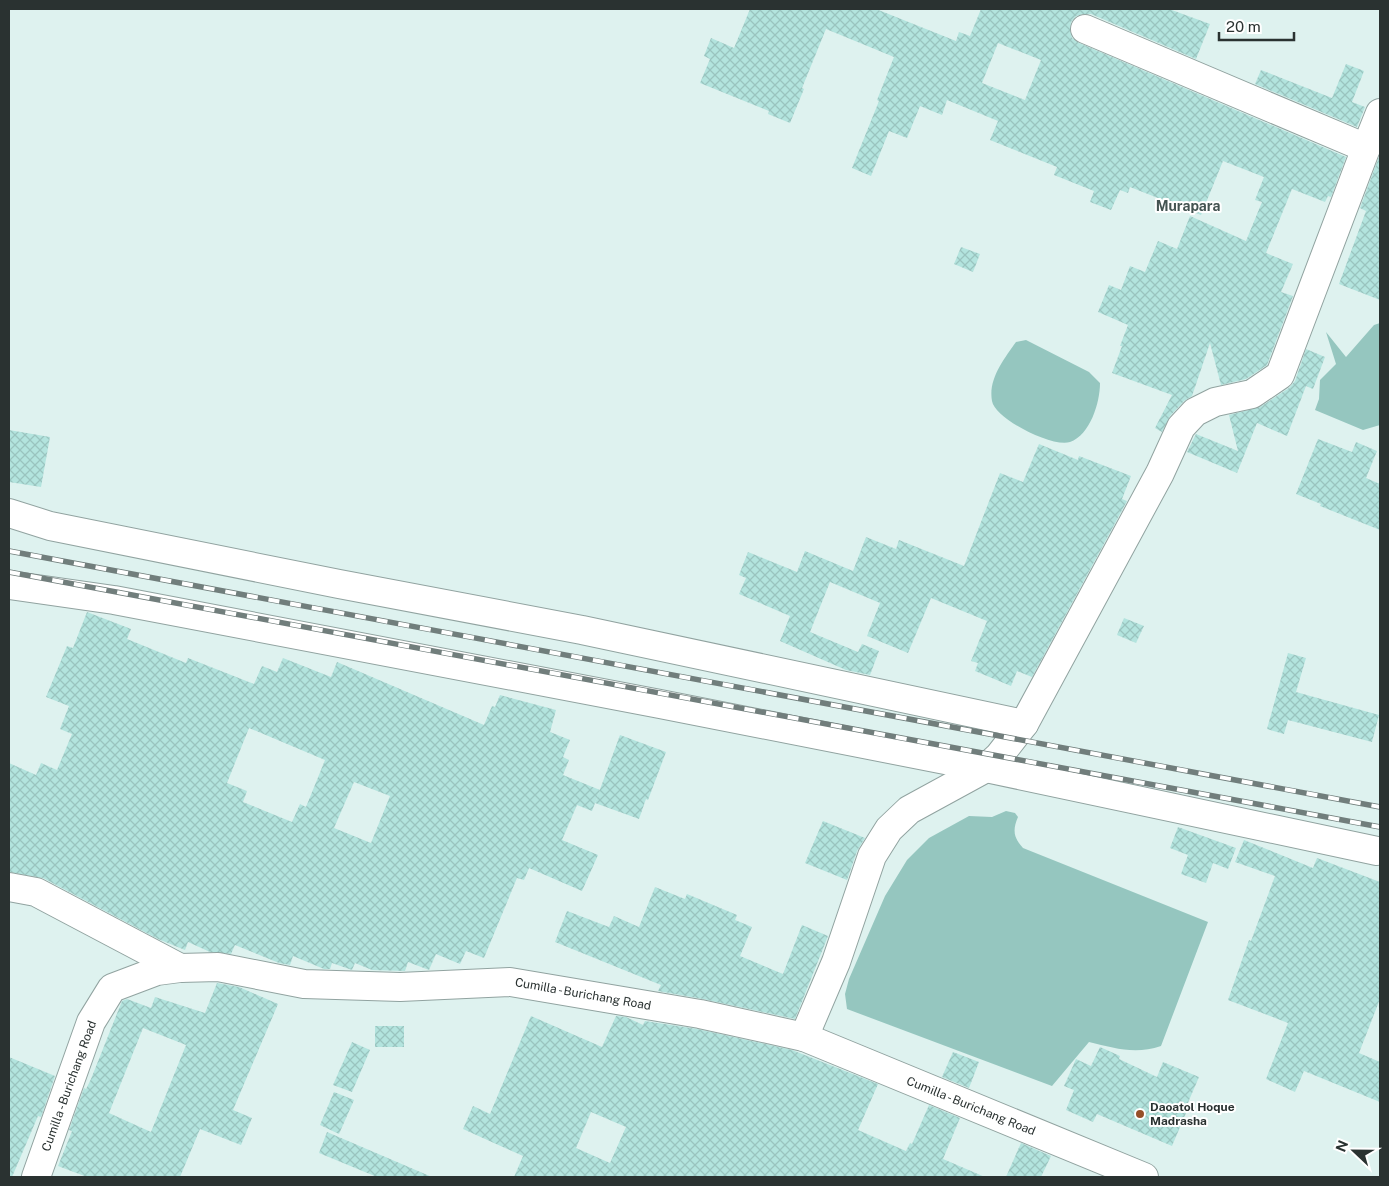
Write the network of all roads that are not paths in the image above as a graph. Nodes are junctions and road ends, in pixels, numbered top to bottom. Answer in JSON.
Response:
{"nodes":[{"id":1,"x":1085,"y":29,"type":"dead end"},
{"id":2,"x":1380,"y":113,"type":"edge"},
{"id":3,"x":1366,"y":148,"type":"junction"},
{"id":4,"x":9,"y":513,"type":"edge"},
{"id":5,"x":9,"y":586,"type":"edge"},
{"id":6,"x":1024,"y":724,"type":"junction"},
{"id":7,"x":986,"y":768,"type":"junction"},
{"id":8,"x":1377,"y":851,"type":"dead end"},
{"id":9,"x":9,"y":887,"type":"edge"},
{"id":10,"x":180,"y":968,"type":"junction"},
{"id":11,"x":804,"y":1038,"type":"junction"},
{"id":12,"x":36,"y":1177,"type":"edge"},
{"id":13,"x":1144,"y":1177,"type":"edge"}],
"edges":[{"from":1,"to":3,"type":"street"},
{"from":2,"to":3,"type":"street"},
{"from":3,"to":6,"type":"street"},
{"from":4,"to":6,"type":"street"},
{"from":5,"to":7,"type":"street"},
{"from":6,"to":7,"type":"street"},
{"from":7,"to":8,"type":"street"},
{"from":7,"to":11,"type":"street"},
{"from":9,"to":10,"type":"street"},
{"from":10,"to":11,"type":"street","name":"Cumilla - Burichang Road"},
{"from":10,"to":12,"type":"street","name":"Cumilla - Burichang Road"},
{"from":11,"to":13,"type":"street","name":"Cumilla - Burichang Road"}]}
